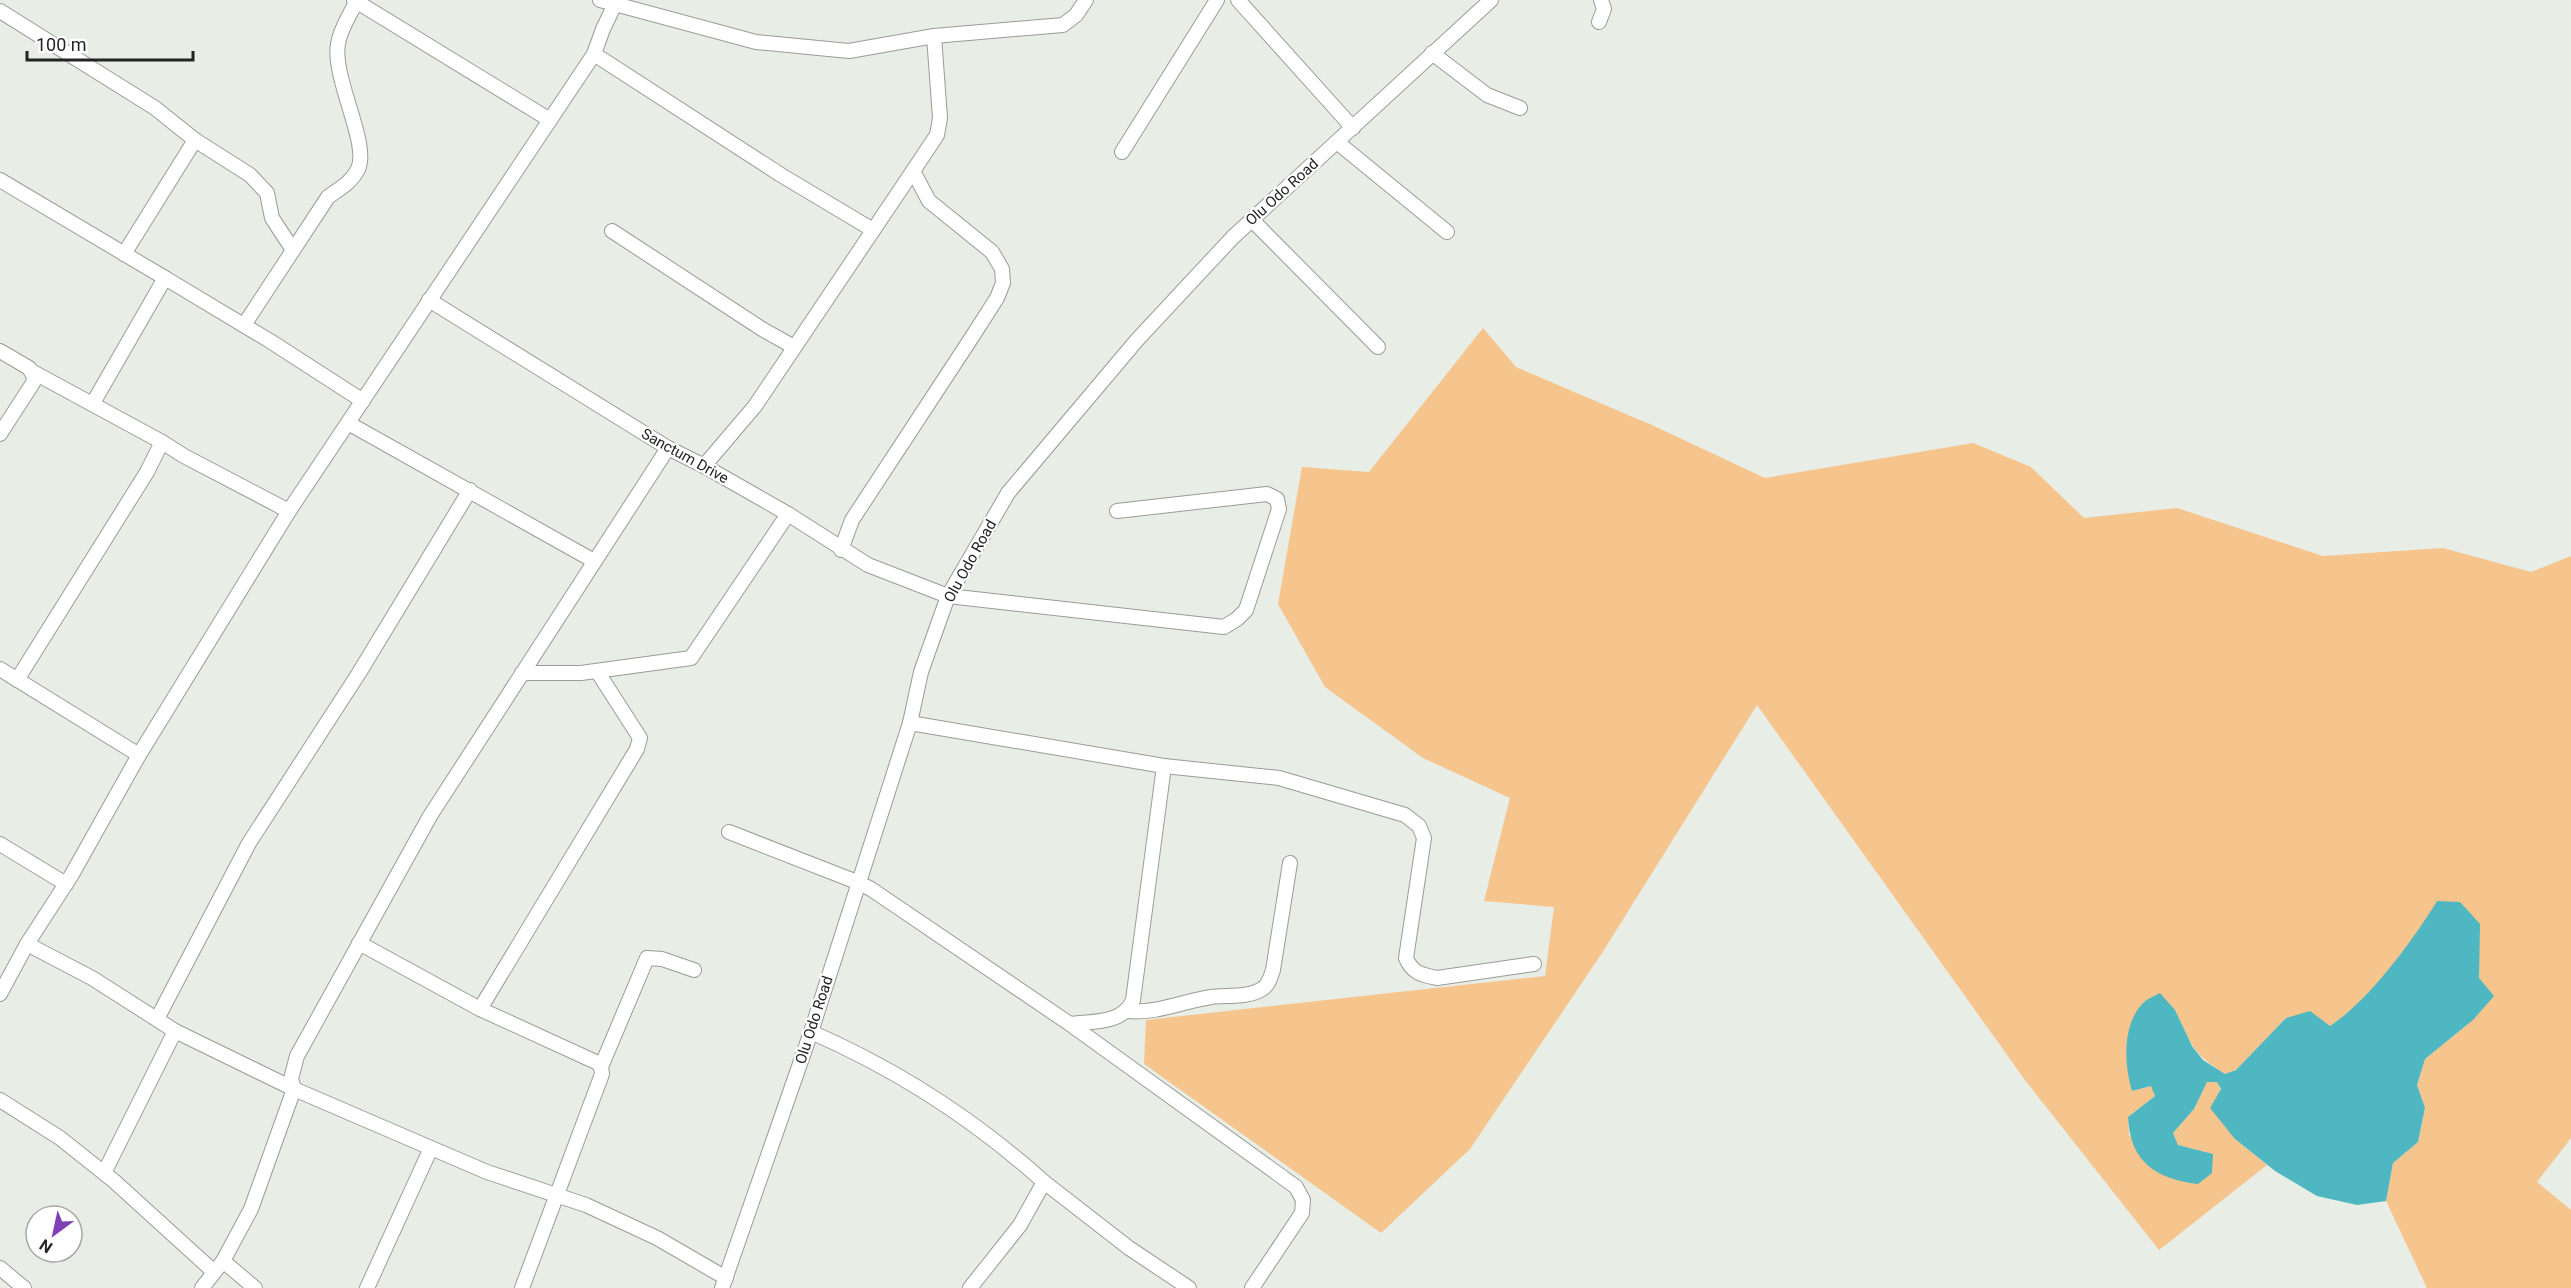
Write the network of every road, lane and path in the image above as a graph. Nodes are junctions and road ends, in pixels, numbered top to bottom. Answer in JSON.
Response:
{"nodes":[{"id":1,"x":600,"y":0,"type":"edge"},
{"id":2,"x":1086,"y":0,"type":"edge"},
{"id":3,"x":1217,"y":0,"type":"edge"},
{"id":4,"x":1238,"y":0,"type":"edge"},
{"id":5,"x":1491,"y":0,"type":"edge"},
{"id":6,"x":1600,"y":0,"type":"edge"},
{"id":7,"x":355,"y":1,"type":"edge"},
{"id":8,"x":615,"y":4,"type":"junction"},
{"id":9,"x":0,"y":11,"type":"edge"},
{"id":10,"x":1599,"y":22,"type":"dead end"},
{"id":11,"x":934,"y":36,"type":"junction"},
{"id":12,"x":1432,"y":53,"type":"junction"},
{"id":13,"x":594,"y":54,"type":"junction"},
{"id":14,"x":1520,"y":108,"type":"dead end"},
{"id":15,"x":550,"y":120,"type":"junction"},
{"id":16,"x":1353,"y":128,"type":"junction"},
{"id":17,"x":195,"y":140,"type":"junction"},
{"id":18,"x":1337,"y":142,"type":"junction"},
{"id":19,"x":1122,"y":152,"type":"dead end"},
{"id":20,"x":913,"y":171,"type":"junction"},
{"id":21,"x":0,"y":180,"type":"edge"},
{"id":22,"x":1251,"y":220,"type":"junction"},
{"id":23,"x":873,"y":230,"type":"junction"},
{"id":24,"x":612,"y":231,"type":"dead end"},
{"id":25,"x":1447,"y":232,"type":"dead end"},
{"id":26,"x":293,"y":250,"type":"junction"},
{"id":27,"x":124,"y":254,"type":"junction"},
{"id":28,"x":165,"y":278,"type":"junction"},
{"id":29,"x":429,"y":300,"type":"junction"},
{"id":30,"x":244,"y":325,"type":"junction"},
{"id":31,"x":794,"y":347,"type":"junction"},
{"id":32,"x":1378,"y":347,"type":"dead end"},
{"id":33,"x":0,"y":351,"type":"edge"},
{"id":34,"x":33,"y":372,"type":"junction"},
{"id":35,"x":363,"y":401,"type":"junction"},
{"id":36,"x":93,"y":403,"type":"junction"},
{"id":37,"x":348,"y":423,"type":"junction"},
{"id":38,"x":0,"y":434,"type":"edge"},
{"id":39,"x":162,"y":442,"type":"junction"},
{"id":40,"x":668,"y":448,"type":"junction"},
{"id":41,"x":704,"y":466,"type":"junction"},
{"id":42,"x":470,"y":490,"type":"junction"},
{"id":43,"x":290,"y":511,"type":"junction"},
{"id":44,"x":1117,"y":511,"type":"dead end"},
{"id":45,"x":788,"y":514,"type":"junction"},
{"id":46,"x":841,"y":550,"type":"junction"},
{"id":47,"x":594,"y":561,"type":"junction"},
{"id":48,"x":948,"y":596,"type":"junction"},
{"id":49,"x":0,"y":669,"type":"edge"},
{"id":50,"x":597,"y":671,"type":"junction"},
{"id":51,"x":522,"y":673,"type":"junction"},
{"id":52,"x":17,"y":680,"type":"junction"},
{"id":53,"x":910,"y":723,"type":"junction"},
{"id":54,"x":139,"y":755,"type":"junction"},
{"id":55,"x":1164,"y":766,"type":"junction"},
{"id":56,"x":729,"y":832,"type":"dead end"},
{"id":57,"x":0,"y":844,"type":"edge"},
{"id":58,"x":1290,"y":863,"type":"dead end"},
{"id":59,"x":857,"y":882,"type":"junction"},
{"id":60,"x":66,"y":884,"type":"junction"},
{"id":61,"x":359,"y":943,"type":"junction"},
{"id":62,"x":27,"y":944,"type":"junction"},
{"id":63,"x":1534,"y":964,"type":"dead end"},
{"id":64,"x":694,"y":970,"type":"dead end"},
{"id":65,"x":0,"y":994,"type":"edge"},
{"id":66,"x":480,"y":1009,"type":"junction"},
{"id":67,"x":1128,"y":1011,"type":"junction"},
{"id":68,"x":156,"y":1019,"type":"junction"},
{"id":69,"x":1070,"y":1024,"type":"junction"},
{"id":70,"x":175,"y":1031,"type":"junction"},
{"id":71,"x":811,"y":1032,"type":"junction"},
{"id":72,"x":601,"y":1067,"type":"junction"},
{"id":73,"x":294,"y":1089,"type":"junction"},
{"id":74,"x":0,"y":1100,"type":"edge"},
{"id":75,"x":431,"y":1148,"type":"junction"},
{"id":76,"x":104,"y":1173,"type":"junction"},
{"id":77,"x":1044,"y":1182,"type":"junction"},
{"id":78,"x":557,"y":1195,"type":"junction"},
{"id":79,"x":218,"y":1266,"type":"junction"},
{"id":80,"x":0,"y":1268,"type":"edge"},
{"id":81,"x":724,"y":1283,"type":"edge"},
{"id":82,"x":24,"y":1288,"type":"edge"},
{"id":83,"x":202,"y":1288,"type":"edge"},
{"id":84,"x":255,"y":1288,"type":"edge"},
{"id":85,"x":367,"y":1288,"type":"edge"},
{"id":86,"x":522,"y":1288,"type":"edge"},
{"id":87,"x":970,"y":1288,"type":"edge"},
{"id":88,"x":1189,"y":1288,"type":"edge"},
{"id":89,"x":1252,"y":1288,"type":"edge"}],
"edges":[{"from":1,"to":8,"type":"street"},
{"from":2,"to":11,"type":"street"},
{"from":3,"to":19,"type":"street"},
{"from":4,"to":16,"type":"street"},
{"from":5,"to":12,"type":"street","name":"Olu Odo Road"},
{"from":6,"to":10,"type":"street"},
{"from":7,"to":15,"type":"street"},
{"from":7,"to":26,"type":"street"},
{"from":8,"to":11,"type":"street"},
{"from":8,"to":13,"type":"street"},
{"from":9,"to":17,"type":"street"},
{"from":11,"to":20,"type":"street"},
{"from":12,"to":14,"type":"street"},
{"from":12,"to":16,"type":"street","name":"Olu Odo Road"},
{"from":13,"to":15,"type":"street"},
{"from":13,"to":23,"type":"street"},
{"from":15,"to":29,"type":"street"},
{"from":16,"to":18,"type":"street","name":"Olu Odo Road"},
{"from":17,"to":26,"type":"street"},
{"from":17,"to":27,"type":"street"},
{"from":18,"to":22,"type":"street","name":"Olu Odo Road"},
{"from":18,"to":25,"type":"street"},
{"from":20,"to":23,"type":"street"},
{"from":20,"to":46,"type":"street"},
{"from":21,"to":27,"type":"street"},
{"from":22,"to":32,"type":"street"},
{"from":22,"to":48,"type":"street","name":"Olu Odo Road"},
{"from":23,"to":31,"type":"street"},
{"from":24,"to":31,"type":"street"},
{"from":26,"to":30,"type":"street"},
{"from":27,"to":28,"type":"street"},
{"from":28,"to":30,"type":"street"},
{"from":28,"to":36,"type":"street"},
{"from":29,"to":35,"type":"street"},
{"from":29,"to":40,"type":"street","name":"Sanctum Drive"},
{"from":30,"to":35,"type":"street"},
{"from":31,"to":41,"type":"street"},
{"from":33,"to":34,"type":"street"},
{"from":34,"to":36,"type":"street"},
{"from":34,"to":38,"type":"street"},
{"from":35,"to":37,"type":"street"},
{"from":36,"to":39,"type":"street"},
{"from":37,"to":42,"type":"street"},
{"from":37,"to":43,"type":"street"},
{"from":39,"to":43,"type":"street"},
{"from":39,"to":52,"type":"street"},
{"from":40,"to":41,"type":"street","name":"Sanctum Drive"},
{"from":40,"to":47,"type":"street"},
{"from":41,"to":45,"type":"street","name":"Sanctum Drive"},
{"from":42,"to":47,"type":"street"},
{"from":42,"to":68,"type":"street"},
{"from":43,"to":54,"type":"street"},
{"from":44,"to":48,"type":"street","name":"Sanctum Drive"},
{"from":45,"to":46,"type":"street","name":"Sanctum Drive"},
{"from":45,"to":50,"type":"street"},
{"from":46,"to":48,"type":"street","name":"Sanctum Drive"},
{"from":47,"to":51,"type":"street"},
{"from":48,"to":53,"type":"street","name":"Olu Odo Road"},
{"from":49,"to":52,"type":"street"},
{"from":50,"to":51,"type":"street"},
{"from":50,"to":66,"type":"street"},
{"from":51,"to":61,"type":"street"},
{"from":52,"to":54,"type":"street"},
{"from":53,"to":55,"type":"street"},
{"from":53,"to":59,"type":"street","name":"Olu Odo Road"},
{"from":54,"to":60,"type":"street"},
{"from":55,"to":63,"type":"street"},
{"from":55,"to":67,"type":"street"},
{"from":56,"to":59,"type":"street"},
{"from":57,"to":60,"type":"street"},
{"from":58,"to":67,"type":"street"},
{"from":59,"to":69,"type":"street"},
{"from":59,"to":71,"type":"street","name":"Olu Odo Road"},
{"from":60,"to":62,"type":"street"},
{"from":61,"to":66,"type":"street"},
{"from":61,"to":73,"type":"street"},
{"from":62,"to":65,"type":"street"},
{"from":62,"to":68,"type":"street"},
{"from":64,"to":72,"type":"street"},
{"from":66,"to":72,"type":"street"},
{"from":67,"to":69,"type":"street"},
{"from":68,"to":70,"type":"street"},
{"from":69,"to":89,"type":"street"},
{"from":70,"to":73,"type":"street"},
{"from":70,"to":76,"type":"street"},
{"from":71,"to":77,"type":"street"},
{"from":71,"to":81,"type":"street","name":"Olu Odo Road"},
{"from":72,"to":78,"type":"street"},
{"from":73,"to":75,"type":"street"},
{"from":73,"to":79,"type":"street"},
{"from":74,"to":76,"type":"street"},
{"from":75,"to":78,"type":"street"},
{"from":75,"to":85,"type":"street"},
{"from":76,"to":79,"type":"street"},
{"from":77,"to":87,"type":"street"},
{"from":77,"to":88,"type":"street"},
{"from":78,"to":81,"type":"street"},
{"from":78,"to":86,"type":"street"},
{"from":79,"to":83,"type":"street"},
{"from":79,"to":84,"type":"street"},
{"from":80,"to":82,"type":"street"}]}
